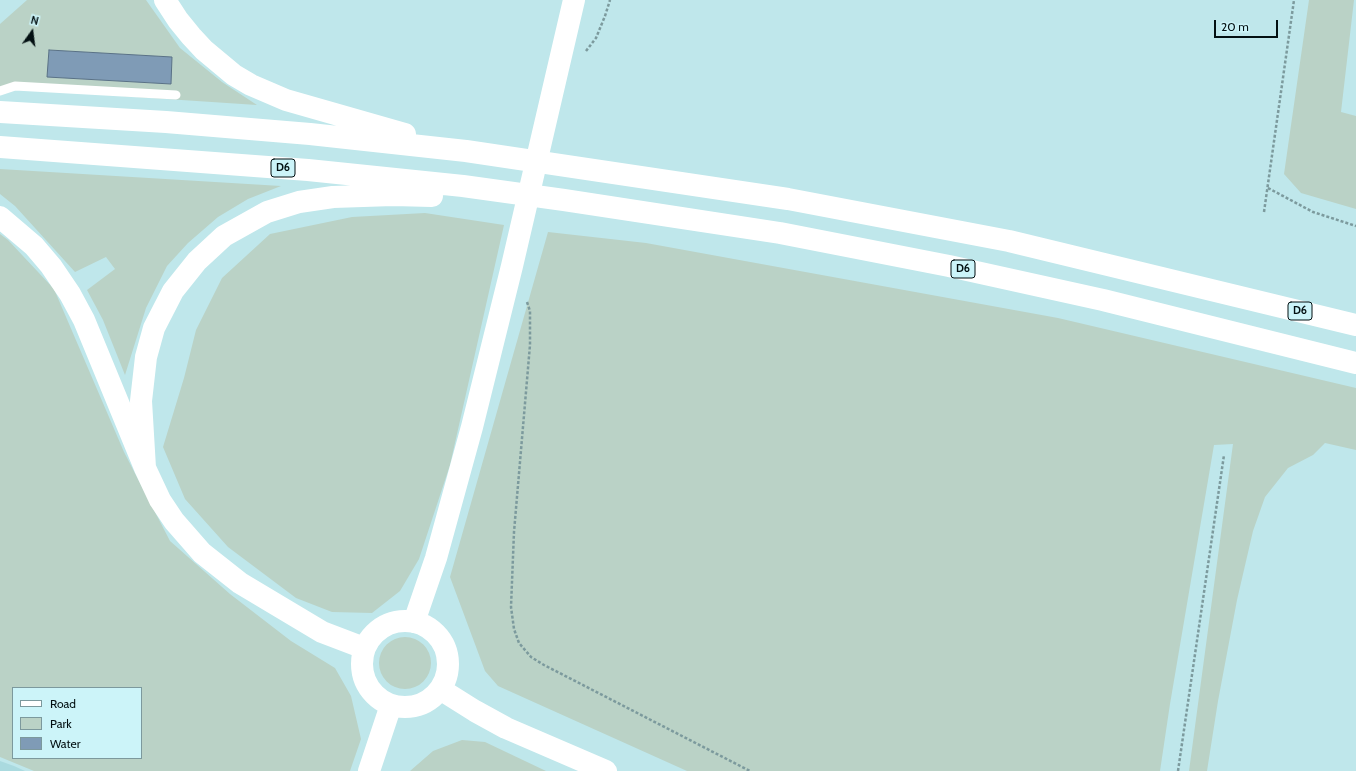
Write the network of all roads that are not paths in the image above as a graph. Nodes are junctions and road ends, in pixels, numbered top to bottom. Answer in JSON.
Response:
{"nodes":[{"id":1,"x":165,"y":0,"type":"edge"},
{"id":2,"x":574,"y":0,"type":"edge"},
{"id":3,"x":0,"y":91,"type":"edge"},
{"id":4,"x":176,"y":95,"type":"dead end"},
{"id":5,"x":0,"y":112,"type":"edge"},
{"id":6,"x":0,"y":147,"type":"edge"},
{"id":7,"x":466,"y":151,"type":"junction"},
{"id":8,"x":564,"y":200,"type":"junction"},
{"id":9,"x":0,"y":217,"type":"edge"},
{"id":10,"x":1356,"y":325,"type":"edge"},
{"id":11,"x":1356,"y":363,"type":"edge"},
{"id":12,"x":145,"y":468,"type":"junction"},
{"id":13,"x":414,"y":622,"type":"junction"},
{"id":14,"x":364,"y":648,"type":"junction"},
{"id":15,"x":440,"y":689,"type":"junction"},
{"id":16,"x":391,"y":705,"type":"junction"},
{"id":17,"x":369,"y":771,"type":"edge"},
{"id":18,"x":606,"y":771,"type":"edge"}],
"edges":[{"from":1,"to":7,"type":"main road"},
{"from":2,"to":13,"type":"main road"},
{"from":3,"to":4,"type":"lane"},
{"from":5,"to":7,"type":"main road","number":"D6"},
{"from":6,"to":8,"type":"main road","number":"D6"},
{"from":7,"to":10,"type":"main road","number":"D6"},
{"from":8,"to":11,"type":"main road","number":"D6"},
{"from":8,"to":12,"type":"main road"},
{"from":9,"to":12,"type":"main road"},
{"from":12,"to":14,"type":"main road"},
{"from":13,"to":14,"type":"main road"},
{"from":13,"to":15,"type":"main road"},
{"from":14,"to":16,"type":"main road"},
{"from":15,"to":16,"type":"main road"},
{"from":15,"to":18,"type":"main road"},
{"from":16,"to":17,"type":"main road"}]}
